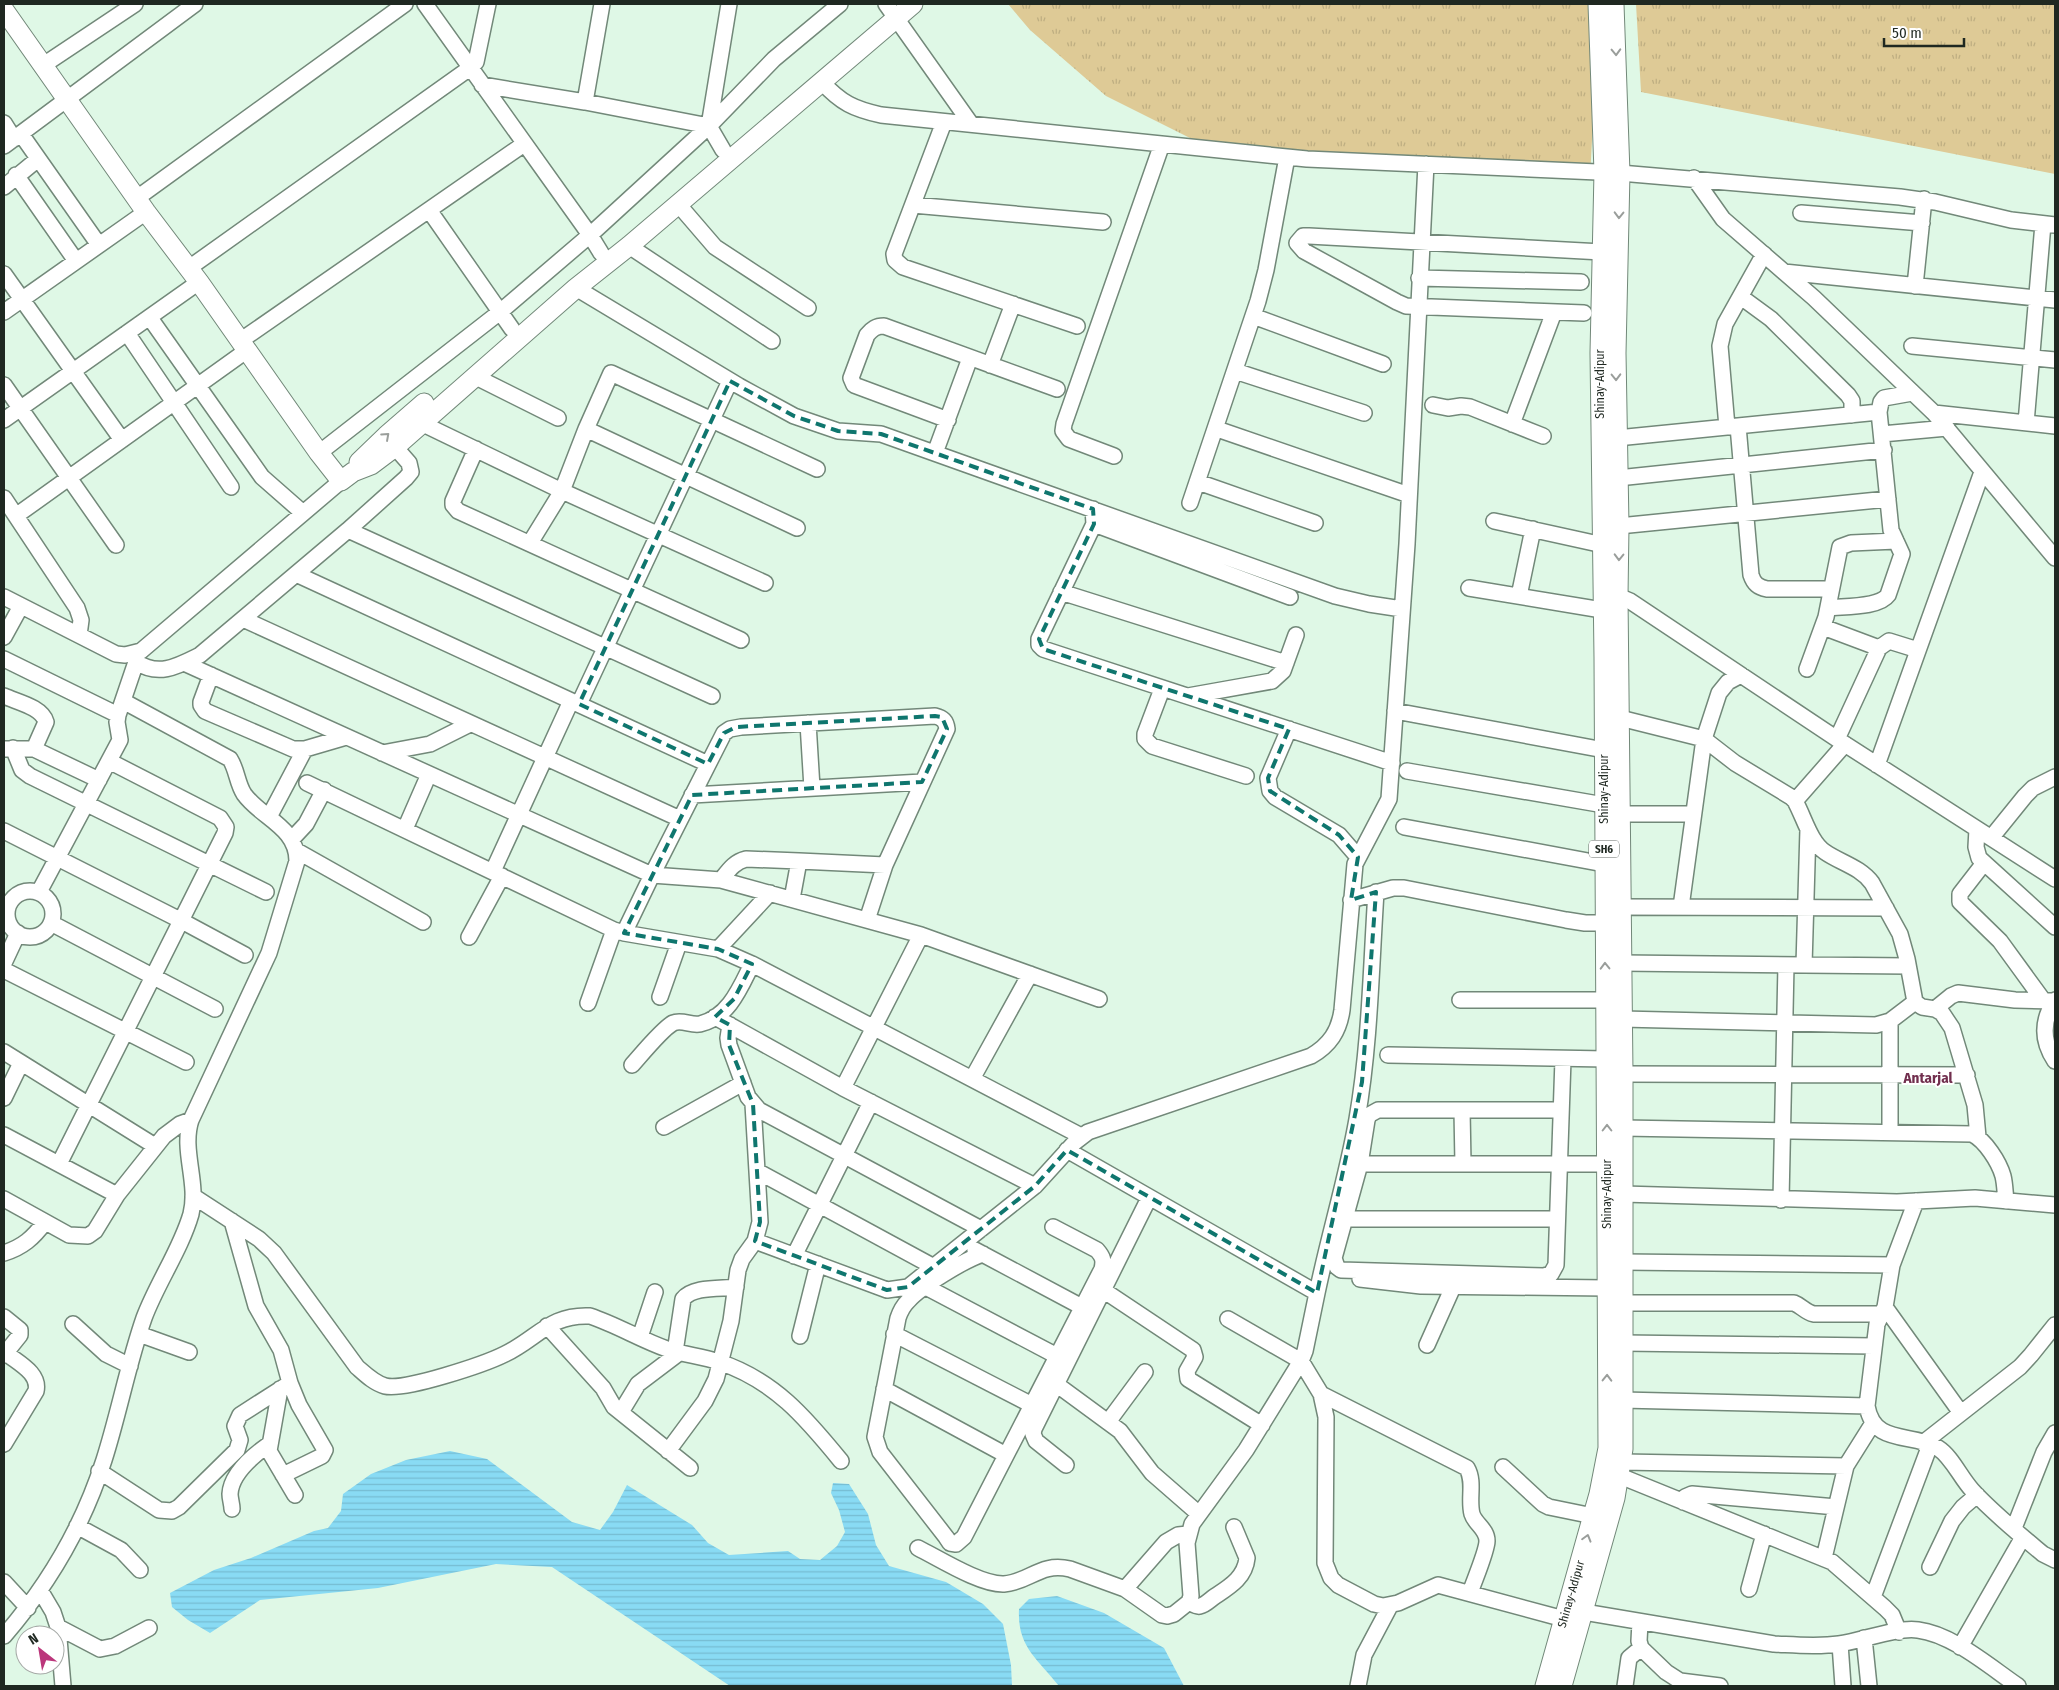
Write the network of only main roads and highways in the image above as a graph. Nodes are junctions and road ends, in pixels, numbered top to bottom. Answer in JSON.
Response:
{"nodes":[{"id":1,"x":913,"y":4,"type":"edge"},
{"id":2,"x":1598,"y":4,"type":"edge"},
{"id":3,"x":1614,"y":4,"type":"edge"},
{"id":4,"x":892,"y":9,"type":"edge"},
{"id":5,"x":4,"y":10,"type":"edge"},
{"id":6,"x":1612,"y":172,"type":"junction"},
{"id":7,"x":347,"y":476,"type":"junction"},
{"id":8,"x":1607,"y":601,"type":"junction"},
{"id":9,"x":1612,"y":810,"type":"junction"},
{"id":10,"x":1615,"y":918,"type":"junction"},
{"id":11,"x":1572,"y":1614,"type":"junction"},
{"id":12,"x":1545,"y":1686,"type":"edge"},
{"id":13,"x":1562,"y":1686,"type":"edge"}],
"edges":[{"from":1,"to":4,"type":"main road"},
{"from":2,"to":6,"type":"main road","name":"Shinay-Adipur","number":"SH6"},
{"from":3,"to":6,"type":"main road","name":"Shinay-Adipur","number":"SH6","one_way":true},
{"from":7,"to":4,"type":"main road","one_way":true},
{"from":4,"to":7,"type":"main road"},
{"from":5,"to":7,"type":"main road"},
{"from":6,"to":8,"type":"main road","name":"Shinay-Adipur","number":"SH6"},
{"from":6,"to":8,"type":"main road","name":"Shinay-Adipur","number":"SH6","one_way":true},
{"from":8,"to":9,"type":"main road","name":"Shinay-Adipur","number":"SH6"},
{"from":8,"to":9,"type":"main road","name":"Shinay-Adipur","number":"SH6"},
{"from":9,"to":10,"type":"main road","name":"Shinay-Adipur","number":"SH6"},
{"from":9,"to":10,"type":"main road","name":"Shinay-Adipur","number":"SH6"},
{"from":11,"to":10,"type":"main road","name":"Shinay-Adipur","number":"SH6","one_way":true},
{"from":10,"to":11,"type":"main road","name":"Shinay-Adipur","number":"SH6"},
{"from":11,"to":12,"type":"main road","name":"Shinay-Adipur","number":"SH6"},
{"from":11,"to":13,"type":"main road","name":"Shinay-Adipur","number":"SH6"}]}
